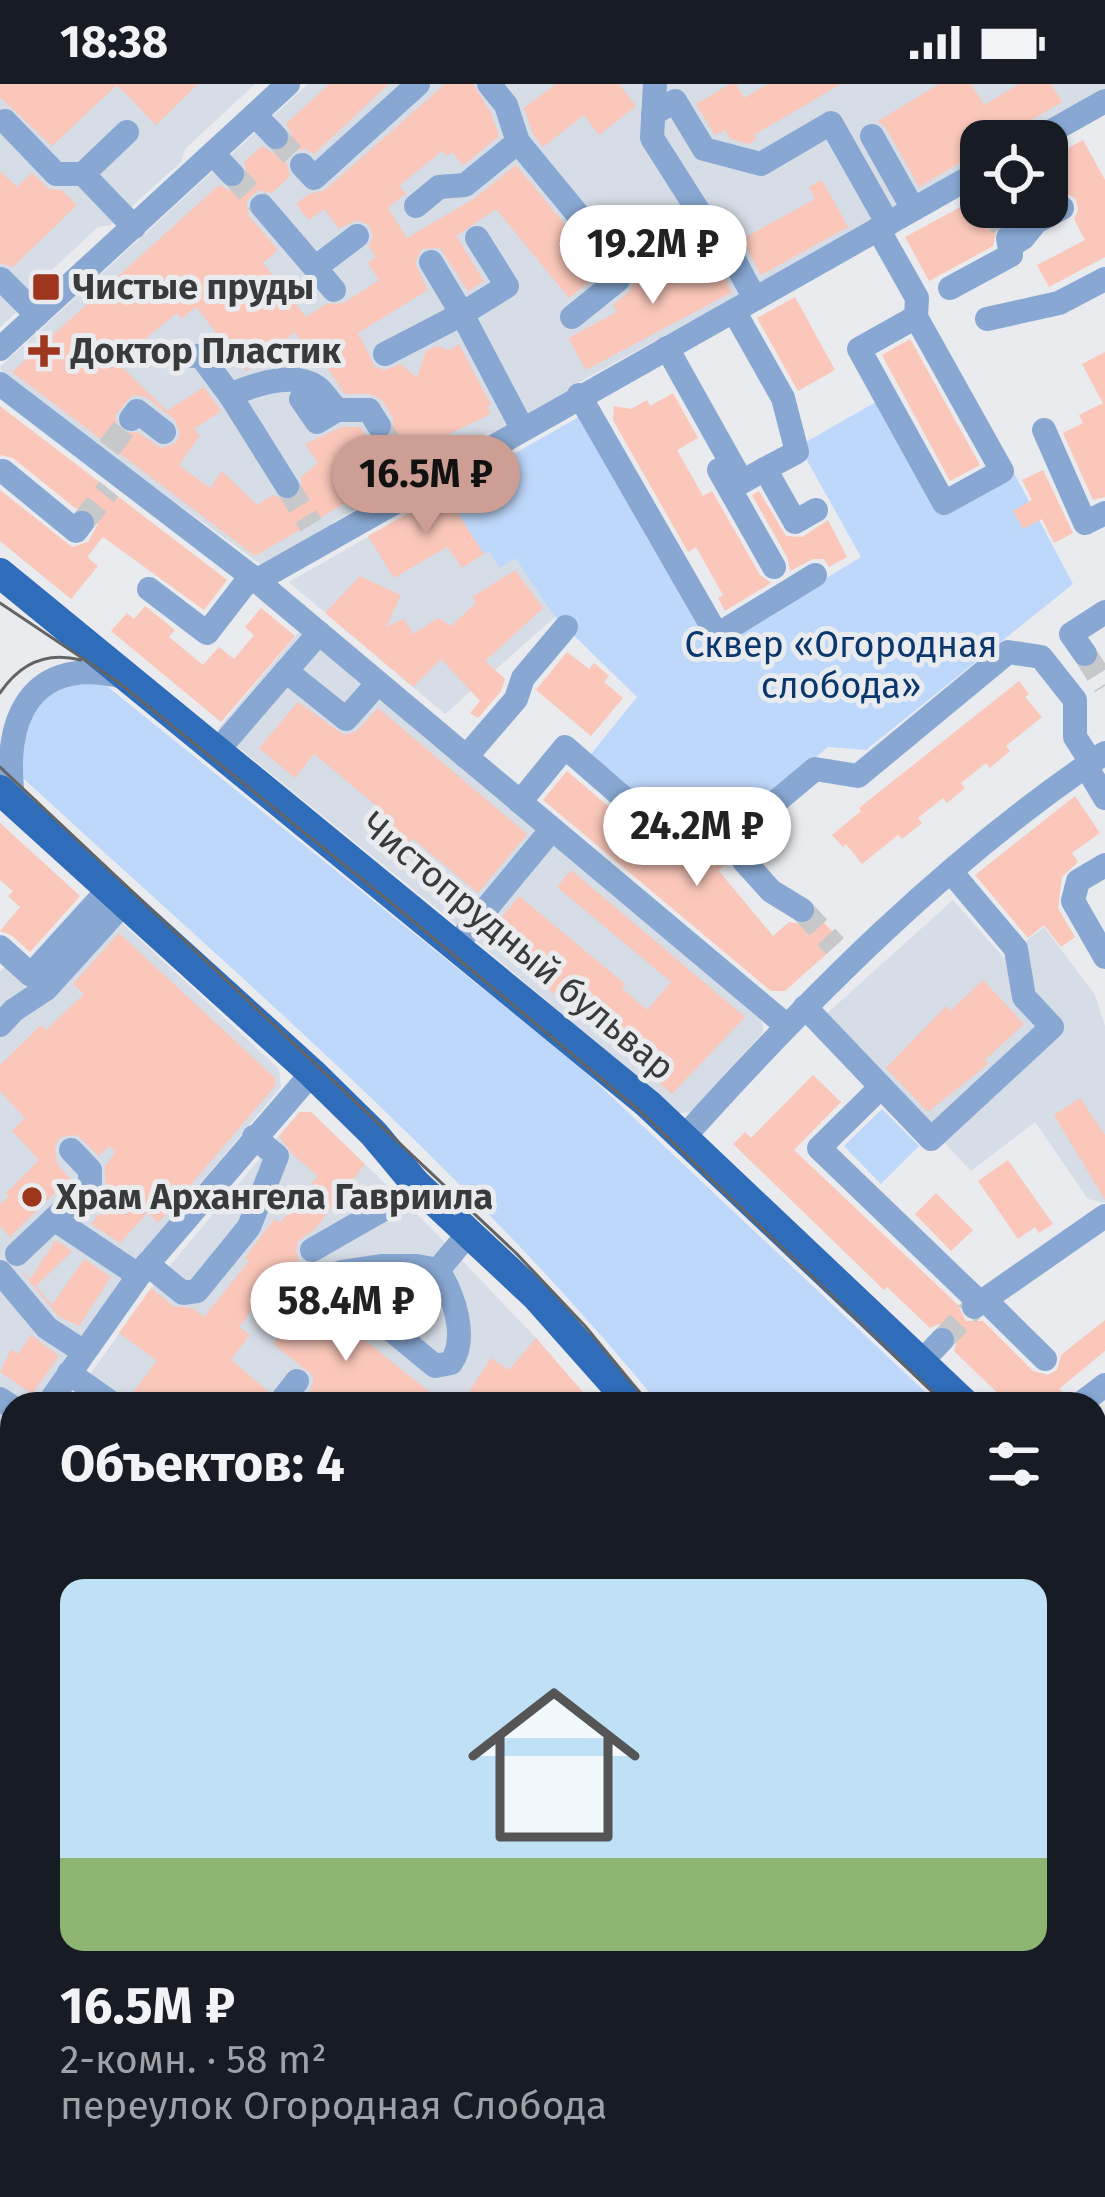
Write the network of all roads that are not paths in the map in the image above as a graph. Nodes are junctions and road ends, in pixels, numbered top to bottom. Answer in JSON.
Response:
{"nodes":[{"id":1,"x":288,"y":84,"type":"edge"},
{"id":2,"x":418,"y":84,"type":"edge"},
{"id":3,"x":489,"y":84,"type":"edge"},
{"id":4,"x":655,"y":84,"type":"edge"},
{"id":5,"x":1105,"y":101,"type":"edge"},
{"id":6,"x":653,"y":114,"type":"junction"},
{"id":7,"x":255,"y":115,"type":"junction"},
{"id":8,"x":5,"y":121,"type":"dead end"},
{"id":9,"x":1068,"y":122,"type":"edge"},
{"id":10,"x":127,"y":132,"type":"dead end"},
{"id":11,"x":872,"y":136,"type":"dead end"},
{"id":12,"x":276,"y":137,"type":"tunnel mouth"},
{"id":13,"x":518,"y":142,"type":"junction"},
{"id":14,"x":214,"y":154,"type":"junction"},
{"id":15,"x":302,"y":165,"type":"dead end"},
{"id":16,"x":232,"y":173,"type":"tunnel mouth"},
{"id":17,"x":83,"y":174,"type":"junction"},
{"id":18,"x":960,"y":187,"type":"edge"},
{"id":19,"x":262,"y":206,"type":"tunnel mouth"},
{"id":20,"x":416,"y":206,"type":"dead end"},
{"id":21,"x":913,"y":209,"type":"junction"},
{"id":22,"x":706,"y":223,"type":"junction"},
{"id":23,"x":134,"y":226,"type":"junction"},
{"id":24,"x":883,"y":226,"type":"junction"},
{"id":25,"x":1031,"y":228,"type":"edge"},
{"id":26,"x":358,"y":236,"type":"dead end"},
{"id":27,"x":477,"y":238,"type":"dead end"},
{"id":28,"x":431,"y":262,"type":"dead end"},
{"id":29,"x":316,"y":267,"type":"junction"},
{"id":30,"x":622,"y":268,"type":"junction"},
{"id":31,"x":1,"y":279,"type":"edge"},
{"id":32,"x":1105,"y":279,"type":"edge"},
{"id":33,"x":950,"y":288,"type":"dead end"},
{"id":34,"x":334,"y":290,"type":"dead end"},
{"id":35,"x":744,"y":304,"type":"junction"},
{"id":36,"x":461,"y":314,"type":"junction"},
{"id":37,"x":37,"y":315,"type":"junction"},
{"id":38,"x":572,"y":316,"type":"dead end"},
{"id":39,"x":916,"y":317,"type":"junction"},
{"id":40,"x":987,"y":319,"type":"dead end"},
{"id":41,"x":667,"y":348,"type":"junction"},
{"id":42,"x":0,"y":349,"type":"edge"},
{"id":43,"x":385,"y":354,"type":"dead end"},
{"id":44,"x":161,"y":356,"type":"dead end"},
{"id":45,"x":0,"y":384,"type":"edge"},
{"id":46,"x":230,"y":395,"type":"junction"},
{"id":47,"x":579,"y":395,"type":"junction"},
{"id":48,"x":301,"y":399,"type":"dead end"},
{"id":49,"x":337,"y":410,"type":"junction"},
{"id":50,"x":131,"y":419,"type":"dead end"},
{"id":51,"x":379,"y":426,"type":"tunnel mouth"},
{"id":52,"x":522,"y":428,"type":"junction"},
{"id":53,"x":1044,"y":430,"type":"dead end"},
{"id":54,"x":164,"y":431,"type":"dead end"},
{"id":55,"x":706,"y":447,"type":"dead end"},
{"id":56,"x":765,"y":469,"type":"junction"},
{"id":57,"x":3,"y":471,"type":"dead end"},
{"id":58,"x":286,"y":486,"type":"tunnel mouth"},
{"id":59,"x":816,"y":510,"type":"dead end"},
{"id":60,"x":1105,"y":513,"type":"edge"},
{"id":61,"x":82,"y":523,"type":"dead end"},
{"id":62,"x":774,"y":567,"type":"dead end"},
{"id":63,"x":0,"y":572,"type":"edge"},
{"id":64,"x":815,"y":575,"type":"dead end"},
{"id":65,"x":253,"y":578,"type":"junction"},
{"id":66,"x":149,"y":589,"type":"dead end"},
{"id":67,"x":1105,"y":612,"type":"edge"},
{"id":68,"x":566,"y":627,"type":"dead end"},
{"id":69,"x":319,"y":633,"type":"junction"},
{"id":70,"x":1085,"y":655,"type":"dead end"},
{"id":71,"x":286,"y":671,"type":"junction"},
{"id":72,"x":132,"y":679,"type":"junction"},
{"id":73,"x":378,"y":683,"type":"junction"},
{"id":74,"x":218,"y":750,"type":"junction"},
{"id":75,"x":466,"y":757,"type":"junction"},
{"id":76,"x":1094,"y":760,"type":"edge"},
{"id":77,"x":7,"y":796,"type":"edge"},
{"id":78,"x":1105,"y":798,"type":"edge"},
{"id":79,"x":520,"y":802,"type":"junction"},
{"id":80,"x":552,"y":829,"type":"junction"},
{"id":81,"x":735,"y":836,"type":"junction"},
{"id":82,"x":1105,"y":865,"type":"edge"},
{"id":83,"x":952,"y":873,"type":"junction"},
{"id":84,"x":117,"y":896,"type":"junction"},
{"id":85,"x":802,"y":910,"type":"tunnel mouth"},
{"id":86,"x":457,"y":944,"type":"junction"},
{"id":87,"x":0,"y":947,"type":"edge"},
{"id":88,"x":1105,"y":957,"type":"edge"},
{"id":89,"x":38,"y":982,"type":"junction"},
{"id":90,"x":805,"y":1006,"type":"junction"},
{"id":91,"x":1,"y":1023,"type":"edge"},
{"id":92,"x":787,"y":1026,"type":"junction"},
{"id":93,"x":312,"y":1073,"type":"junction"},
{"id":94,"x":881,"y":1087,"type":"junction"},
{"id":95,"x":685,"y":1136,"type":"junction"},
{"id":96,"x":254,"y":1137,"type":"junction"},
{"id":97,"x":71,"y":1150,"type":"dead end"},
{"id":98,"x":415,"y":1183,"type":"junction"},
{"id":99,"x":54,"y":1219,"type":"junction"},
{"id":100,"x":1103,"y":1221,"type":"edge"},
{"id":101,"x":468,"y":1234,"type":"junction"},
{"id":102,"x":312,"y":1250,"type":"dead end"},
{"id":103,"x":9,"y":1263,"type":"edge"},
{"id":104,"x":143,"y":1270,"type":"junction"},
{"id":105,"x":438,"y":1270,"type":"junction"},
{"id":106,"x":980,"y":1303,"type":"junction"},
{"id":107,"x":1045,"y":1359,"type":"dead end"},
{"id":108,"x":76,"y":1362,"type":"junction"},
{"id":109,"x":297,"y":1381,"type":"dead end"},
{"id":110,"x":56,"y":1392,"type":"edge"},
{"id":111,"x":102,"y":1392,"type":"edge"},
{"id":112,"x":288,"y":1392,"type":"edge"},
{"id":113,"x":621,"y":1392,"type":"edge"},
{"id":114,"x":957,"y":1392,"type":"edge"}],
"edges":[{"from":1,"to":7,"type":"street"},
{"from":2,"to":15,"type":"street"},
{"from":3,"to":13,"type":"street"},
{"from":4,"to":6,"type":"street"},
{"from":5,"to":9,"type":"street"},
{"from":6,"to":22,"type":"street"},
{"from":6,"to":24,"type":"street"},
{"from":7,"to":12,"type":"street"},
{"from":7,"to":14,"type":"street"},
{"from":8,"to":17,"type":"street"},
{"from":10,"to":17,"type":"street"},
{"from":11,"to":21,"type":"street"},
{"from":13,"to":20,"type":"street"},
{"from":13,"to":30,"type":"street"},
{"from":14,"to":16,"type":"street"},
{"from":14,"to":23,"type":"street"},
{"from":17,"to":23,"type":"street"},
{"from":18,"to":21,"type":"street"},
{"from":19,"to":29,"type":"street"},
{"from":21,"to":24,"type":"street"},
{"from":22,"to":30,"type":"street"},
{"from":22,"to":35,"type":"street"},
{"from":23,"to":37,"type":"street"},
{"from":24,"to":35,"type":"street"},
{"from":24,"to":39,"type":"street"},
{"from":25,"to":33,"type":"street"},
{"from":26,"to":29,"type":"street"},
{"from":27,"to":36,"type":"street"},
{"from":28,"to":36,"type":"street"},
{"from":29,"to":34,"type":"street"},
{"from":30,"to":38,"type":"street"},
{"from":31,"to":37,"type":"street"},
{"from":32,"to":40,"type":"street"},
{"from":35,"to":41,"type":"street"},
{"from":35,"to":56,"type":"street"},
{"from":36,"to":43,"type":"street"},
{"from":36,"to":52,"type":"street"},
{"from":37,"to":42,"type":"street"},
{"from":39,"to":39,"type":"street"},
{"from":41,"to":47,"type":"street"},
{"from":41,"to":56,"type":"street"},
{"from":44,"to":46,"type":"street"},
{"from":45,"to":65,"type":"street"},
{"from":46,"to":49,"type":"street"},
{"from":46,"to":58,"type":"street"},
{"from":47,"to":52,"type":"street"},
{"from":47,"to":64,"type":"street"},
{"from":48,"to":49,"type":"street"},
{"from":49,"to":51,"type":"street"},
{"from":50,"to":54,"type":"street"},
{"from":52,"to":65,"type":"street"},
{"from":53,"to":60,"type":"street"},
{"from":55,"to":62,"type":"street"},
{"from":56,"to":59,"type":"street"},
{"from":57,"to":61,"type":"street"},
{"from":63,"to":72,"type":"main road","name":"Чистопрудный бульвар"},
{"from":65,"to":66,"type":"street"},
{"from":65,"to":69,"type":"street"},
{"from":67,"to":70,"type":"street"},
{"from":68,"to":75,"type":"street"},
{"from":69,"to":71,"type":"street"},
{"from":69,"to":73,"type":"street"},
{"from":71,"to":73,"type":"street"},
{"from":71,"to":74,"type":"street"},
{"from":72,"to":74,"type":"main road","name":"Чистопрудный бульвар"},
{"from":72,"to":77,"type":"street"},
{"from":73,"to":75,"type":"street"},
{"from":74,"to":86,"type":"main road","name":"Чистопрудный бульвар"},
{"from":75,"to":79,"type":"street"},
{"from":76,"to":78,"type":"street"},
{"from":76,"to":81,"type":"street"},
{"from":76,"to":83,"type":"street"},
{"from":77,"to":84,"type":"main road"},
{"from":79,"to":80,"type":"street"},
{"from":79,"to":81,"type":"street"},
{"from":80,"to":86,"type":"street"},
{"from":80,"to":92,"type":"street"},
{"from":81,"to":85,"type":"street"},
{"from":82,"to":88,"type":"street"},
{"from":83,"to":90,"type":"street"},
{"from":83,"to":94,"type":"street"},
{"from":84,"to":89,"type":"street"},
{"from":84,"to":93,"type":"main road"},
{"from":86,"to":95,"type":"main road","name":"Чистопрудный бульвар"},
{"from":87,"to":89,"type":"street"},
{"from":89,"to":91,"type":"street"},
{"from":90,"to":92,"type":"street"},
{"from":90,"to":94,"type":"street"},
{"from":92,"to":95,"type":"street"},
{"from":93,"to":96,"type":"street"},
{"from":93,"to":98,"type":"main road"},
{"from":94,"to":106,"type":"street"},
{"from":95,"to":114,"type":"main road","name":"Чистопрудный бульвар"},
{"from":96,"to":104,"type":"street"},
{"from":96,"to":104,"type":"street"},
{"from":97,"to":99,"type":"street"},
{"from":98,"to":101,"type":"main road"},
{"from":98,"to":102,"type":"street"},
{"from":99,"to":103,"type":"street"},
{"from":99,"to":104,"type":"street"},
{"from":100,"to":106,"type":"street"},
{"from":101,"to":105,"type":"street"},
{"from":101,"to":113,"type":"main road"},
{"from":103,"to":108,"type":"street"},
{"from":104,"to":108,"type":"street"},
{"from":105,"to":105,"type":"street"},
{"from":106,"to":107,"type":"street"},
{"from":108,"to":110,"type":"street"},
{"from":108,"to":111,"type":"street"},
{"from":109,"to":112,"type":"street"}]}
